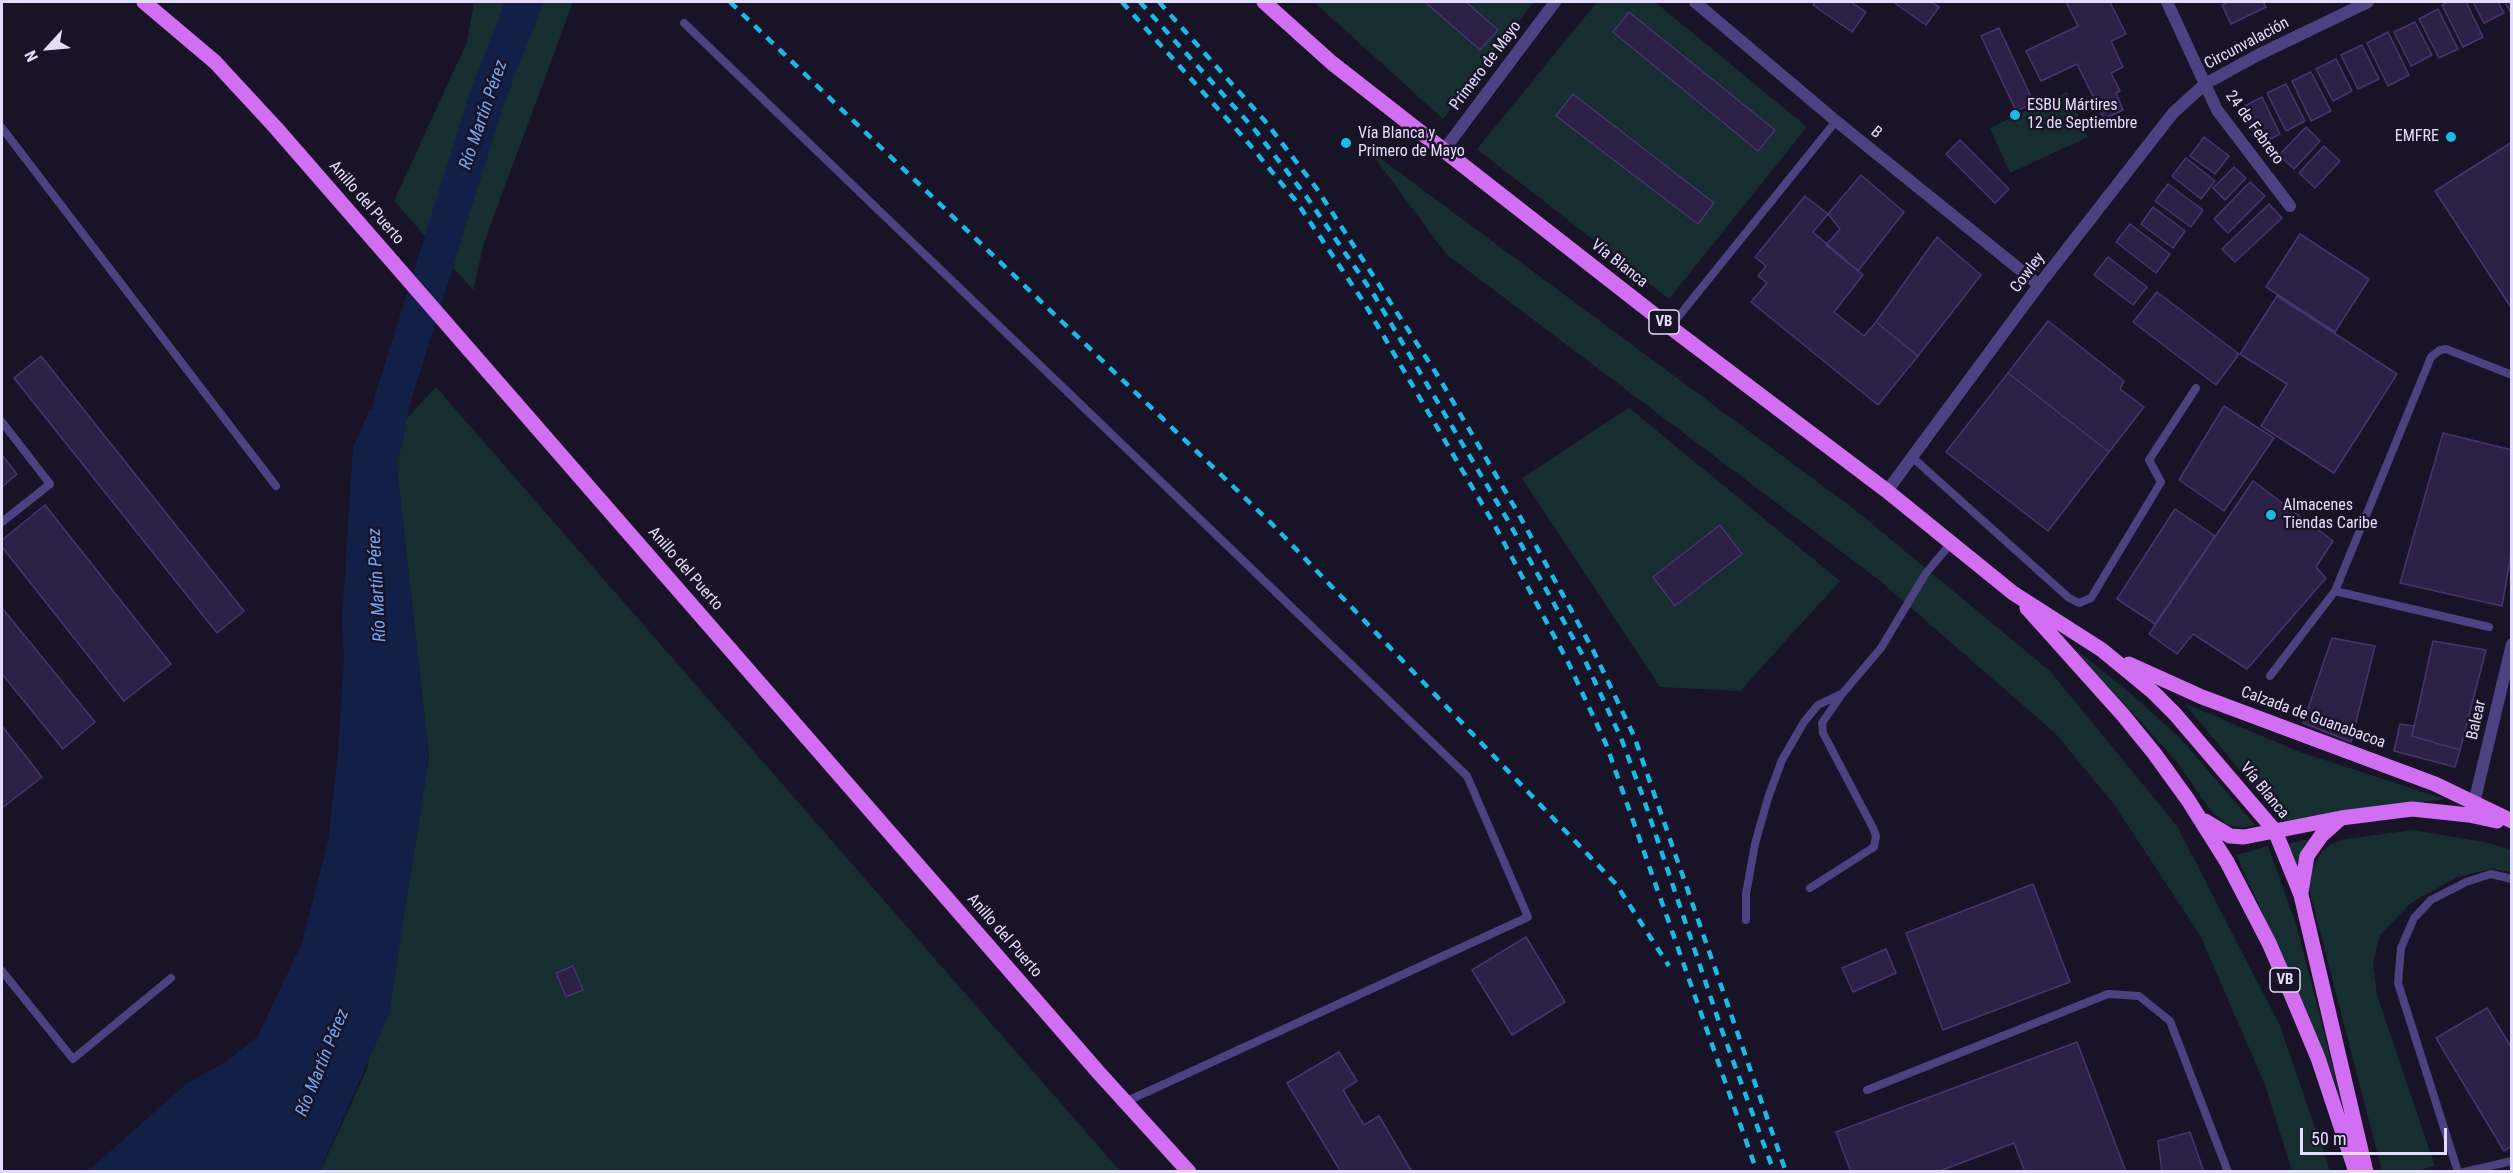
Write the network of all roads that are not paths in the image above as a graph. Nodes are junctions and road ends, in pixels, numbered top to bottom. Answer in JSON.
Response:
{"nodes":[{"id":1,"x":144,"y":2,"type":"edge"},
{"id":2,"x":1264,"y":2,"type":"edge"},
{"id":3,"x":1555,"y":2,"type":"edge"},
{"id":4,"x":1695,"y":2,"type":"edge"},
{"id":5,"x":2167,"y":2,"type":"edge"},
{"id":6,"x":2368,"y":2,"type":"edge"},
{"id":7,"x":684,"y":23,"type":"dead end"},
{"id":8,"x":2205,"y":84,"type":"junction"},
{"id":9,"x":1836,"y":121,"type":"junction"},
{"id":10,"x":2,"y":128,"type":"edge"},
{"id":11,"x":1443,"y":150,"type":"junction"},
{"id":12,"x":2290,"y":206,"type":"dead end"},
{"id":13,"x":2039,"y":285,"type":"junction"},
{"id":14,"x":1670,"y":327,"type":"junction"},
{"id":15,"x":2511,"y":375,"type":"edge"},
{"id":16,"x":2196,"y":388,"type":"dead end"},
{"id":17,"x":2,"y":422,"type":"edge"},
{"id":18,"x":1912,"y":457,"type":"junction"},
{"id":19,"x":276,"y":486,"type":"dead end"},
{"id":20,"x":1887,"y":491,"type":"junction"},
{"id":21,"x":2,"y":522,"type":"edge"},
{"id":22,"x":1952,"y":542,"type":"junction"},
{"id":23,"x":2335,"y":591,"type":"junction"},
{"id":24,"x":2013,"y":592,"type":"junction"},
{"id":25,"x":2489,"y":627,"type":"dead end"},
{"id":26,"x":2511,"y":644,"type":"edge"},
{"id":27,"x":2102,"y":650,"type":"junction"},
{"id":28,"x":2271,"y":676,"type":"dead end"},
{"id":29,"x":1842,"y":694,"type":"junction"},
{"id":30,"x":2188,"y":800,"type":"junction"},
{"id":31,"x":2474,"y":803,"type":"junction"},
{"id":32,"x":2341,"y":818,"type":"junction"},
{"id":33,"x":2511,"y":822,"type":"edge"},
{"id":34,"x":2275,"y":831,"type":"junction"},
{"id":35,"x":2511,"y":879,"type":"edge"},
{"id":36,"x":1810,"y":888,"type":"dead end"},
{"id":37,"x":2301,"y":895,"type":"junction"},
{"id":38,"x":1746,"y":920,"type":"dead end"},
{"id":39,"x":2,"y":971,"type":"edge"},
{"id":40,"x":171,"y":978,"type":"dead end"},
{"id":41,"x":1867,"y":1090,"type":"dead end"},
{"id":42,"x":1125,"y":1102,"type":"junction"},
{"id":43,"x":2511,"y":1161,"type":"edge"},
{"id":44,"x":2474,"y":1170,"type":"edge"},
{"id":45,"x":1189,"y":1172,"type":"edge"},
{"id":46,"x":2228,"y":1172,"type":"edge"},
{"id":47,"x":2356,"y":1172,"type":"edge"},
{"id":48,"x":2366,"y":1172,"type":"edge"},
{"id":49,"x":2458,"y":1172,"type":"edge"},
{"id":50,"x":2464,"y":1172,"type":"edge"}],
"edges":[{"from":1,"to":42,"type":"main road","name":"Anillo del Puerto"},
{"from":2,"to":11,"type":"main road","name":"Vía Blanca","number":"VB"},
{"from":3,"to":11,"type":"street","name":"Primero de Mayo"},
{"from":4,"to":9,"type":"street","name":"B"},
{"from":5,"to":8,"type":"street","name":"24 de Febrero"},
{"from":6,"to":8,"type":"street","name":"Circunvalación"},
{"from":7,"to":42,"type":"lane"},
{"from":8,"to":12,"type":"street","name":"24 de Febrero"},
{"from":8,"to":13,"type":"street","name":"Cowley"},
{"from":9,"to":13,"type":"street","name":"B"},
{"from":9,"to":14,"type":"lane"},
{"from":10,"to":19,"type":"lane"},
{"from":11,"to":14,"type":"main road","name":"Vía Blanca","number":"VB"},
{"from":13,"to":18,"type":"street","name":"Cowley"},
{"from":14,"to":20,"type":"main road","name":"Vía Blanca","number":"VB"},
{"from":15,"to":23,"type":"lane"},
{"from":16,"to":18,"type":"lane"},
{"from":17,"to":21,"type":"lane"},
{"from":18,"to":20,"type":"street","name":"Cowley"},
{"from":20,"to":22,"type":"main road","name":"Vía Blanca","number":"VB"},
{"from":22,"to":24,"type":"main road","name":"Vía Blanca","number":"VB"},
{"from":22,"to":29,"type":"lane"},
{"from":23,"to":25,"type":"lane"},
{"from":23,"to":28,"type":"lane"},
{"from":24,"to":27,"type":"main road","name":"Vía Blanca","number":"VB"},
{"from":24,"to":30,"type":"main road","name":"Vía Blanca","number":"VB"},
{"from":26,"to":31,"type":"street","name":"Balear"},
{"from":27,"to":31,"type":"main road","name":"Calzada de Guanabacoa"},
{"from":27,"to":34,"type":"main road","name":"Vía Blanca","number":"VB"},
{"from":29,"to":36,"type":"lane"},
{"from":29,"to":38,"type":"lane"},
{"from":30,"to":34,"type":"main road","name":"Calzada de Guanabacoa"},
{"from":30,"to":47,"type":"main road","name":"Vía Blanca","number":"VB"},
{"from":31,"to":33,"type":"main road","name":"Calzada de Guanabacoa"},
{"from":32,"to":33,"type":"main road","name":"Calzada de Guanabacoa"},
{"from":32,"to":34,"type":"main road","name":"Calzada de Guanabacoa"},
{"from":32,"to":37,"type":"main road"},
{"from":34,"to":37,"type":"main road","name":"Vía Blanca","number":"VB"},
{"from":35,"to":49,"type":"lane"},
{"from":37,"to":48,"type":"main road","name":"Vía Blanca","number":"VB"},
{"from":39,"to":40,"type":"lane"},
{"from":41,"to":46,"type":"lane"},
{"from":42,"to":45,"type":"main road","name":"Anillo del Puerto"},
{"from":43,"to":44,"type":"lane"},
{"from":44,"to":50,"type":"lane"}]}
